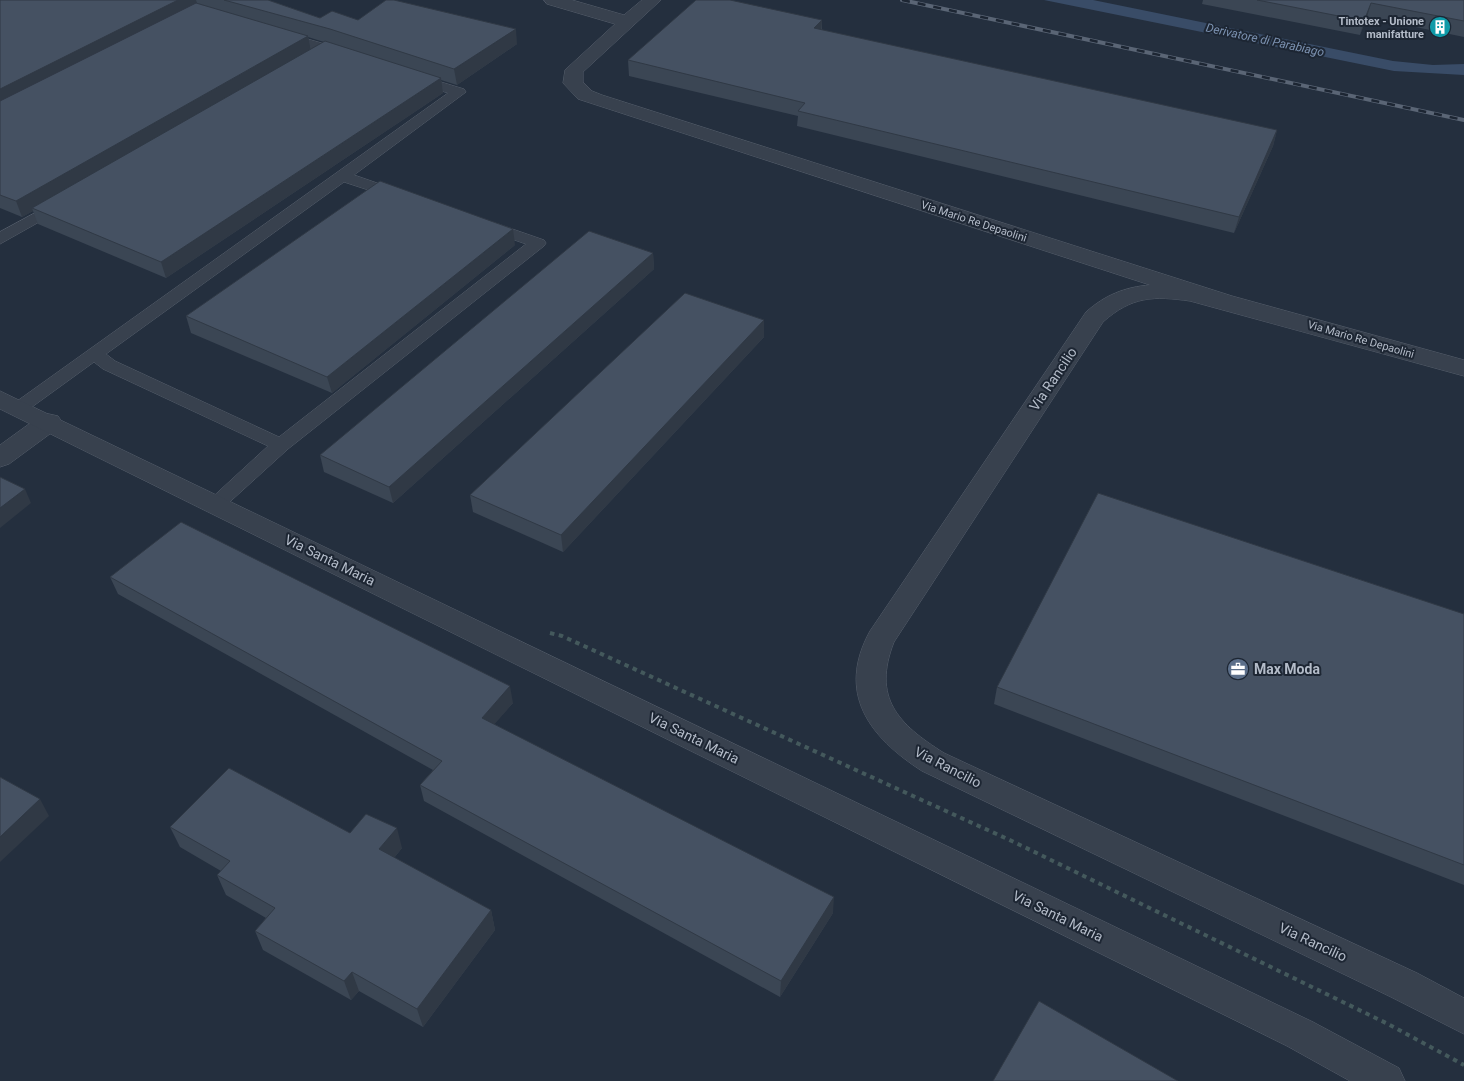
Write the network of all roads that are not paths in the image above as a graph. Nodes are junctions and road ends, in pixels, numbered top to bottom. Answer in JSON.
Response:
{"nodes":[{"id":1,"x":552,"y":0,"type":"edge"},
{"id":2,"x":652,"y":0,"type":"edge"},
{"id":3,"x":628,"y":22,"type":"junction"},
{"id":4,"x":272,"y":33,"type":"edge"},
{"id":5,"x":327,"y":49,"type":"junction"},
{"id":6,"x":346,"y":55,"type":"edge"},
{"id":7,"x":301,"y":64,"type":"edge"},
{"id":8,"x":402,"y":74,"type":"edge"},
{"id":9,"x":343,"y":176,"type":"junction"},
{"id":10,"x":69,"y":199,"type":"edge"},
{"id":11,"x":417,"y":202,"type":"edge"},
{"id":12,"x":473,"y":221,"type":"edge"},
{"id":13,"x":0,"y":239,"type":"edge"},
{"id":14,"x":1224,"y":301,"type":"junction"},
{"id":15,"x":94,"y":354,"type":"junction"},
{"id":16,"x":1464,"y":368,"type":"edge"},
{"id":17,"x":10,"y":403,"type":"edge"},
{"id":18,"x":49,"y":422,"type":"junction"},
{"id":19,"x":281,"y":445,"type":"junction"},
{"id":20,"x":0,"y":458,"type":"edge"},
{"id":21,"x":215,"y":504,"type":"junction"},
{"id":22,"x":1464,"y":1017,"type":"edge"},
{"id":23,"x":1386,"y":1081,"type":"edge"}],
"edges":[{"from":1,"to":3,"type":"street"},
{"from":2,"to":3,"type":"street","name":"Via Mario Re Depaolini"},
{"from":3,"to":14,"type":"street","name":"Via Mario Re Depaolini"},
{"from":4,"to":5,"type":"lane"},
{"from":5,"to":6,"type":"lane"},
{"from":5,"to":7,"type":"lane"},
{"from":8,"to":9,"type":"lane"},
{"from":9,"to":11,"type":"lane"},
{"from":9,"to":15,"type":"lane"},
{"from":10,"to":13,"type":"lane"},
{"from":12,"to":19,"type":"lane"},
{"from":14,"to":16,"type":"street","name":"Via Mario Re Depaolini"},
{"from":14,"to":22,"type":"street","name":"Via Rancilio"},
{"from":15,"to":17,"type":"lane"},
{"from":15,"to":19,"type":"lane"},
{"from":17,"to":18,"type":"street","name":"Via Santa Maria"},
{"from":18,"to":20,"type":"street"},
{"from":18,"to":21,"type":"street","name":"Via Santa Maria"},
{"from":19,"to":21,"type":"lane"},
{"from":21,"to":23,"type":"street","name":"Via Santa Maria"}]}
